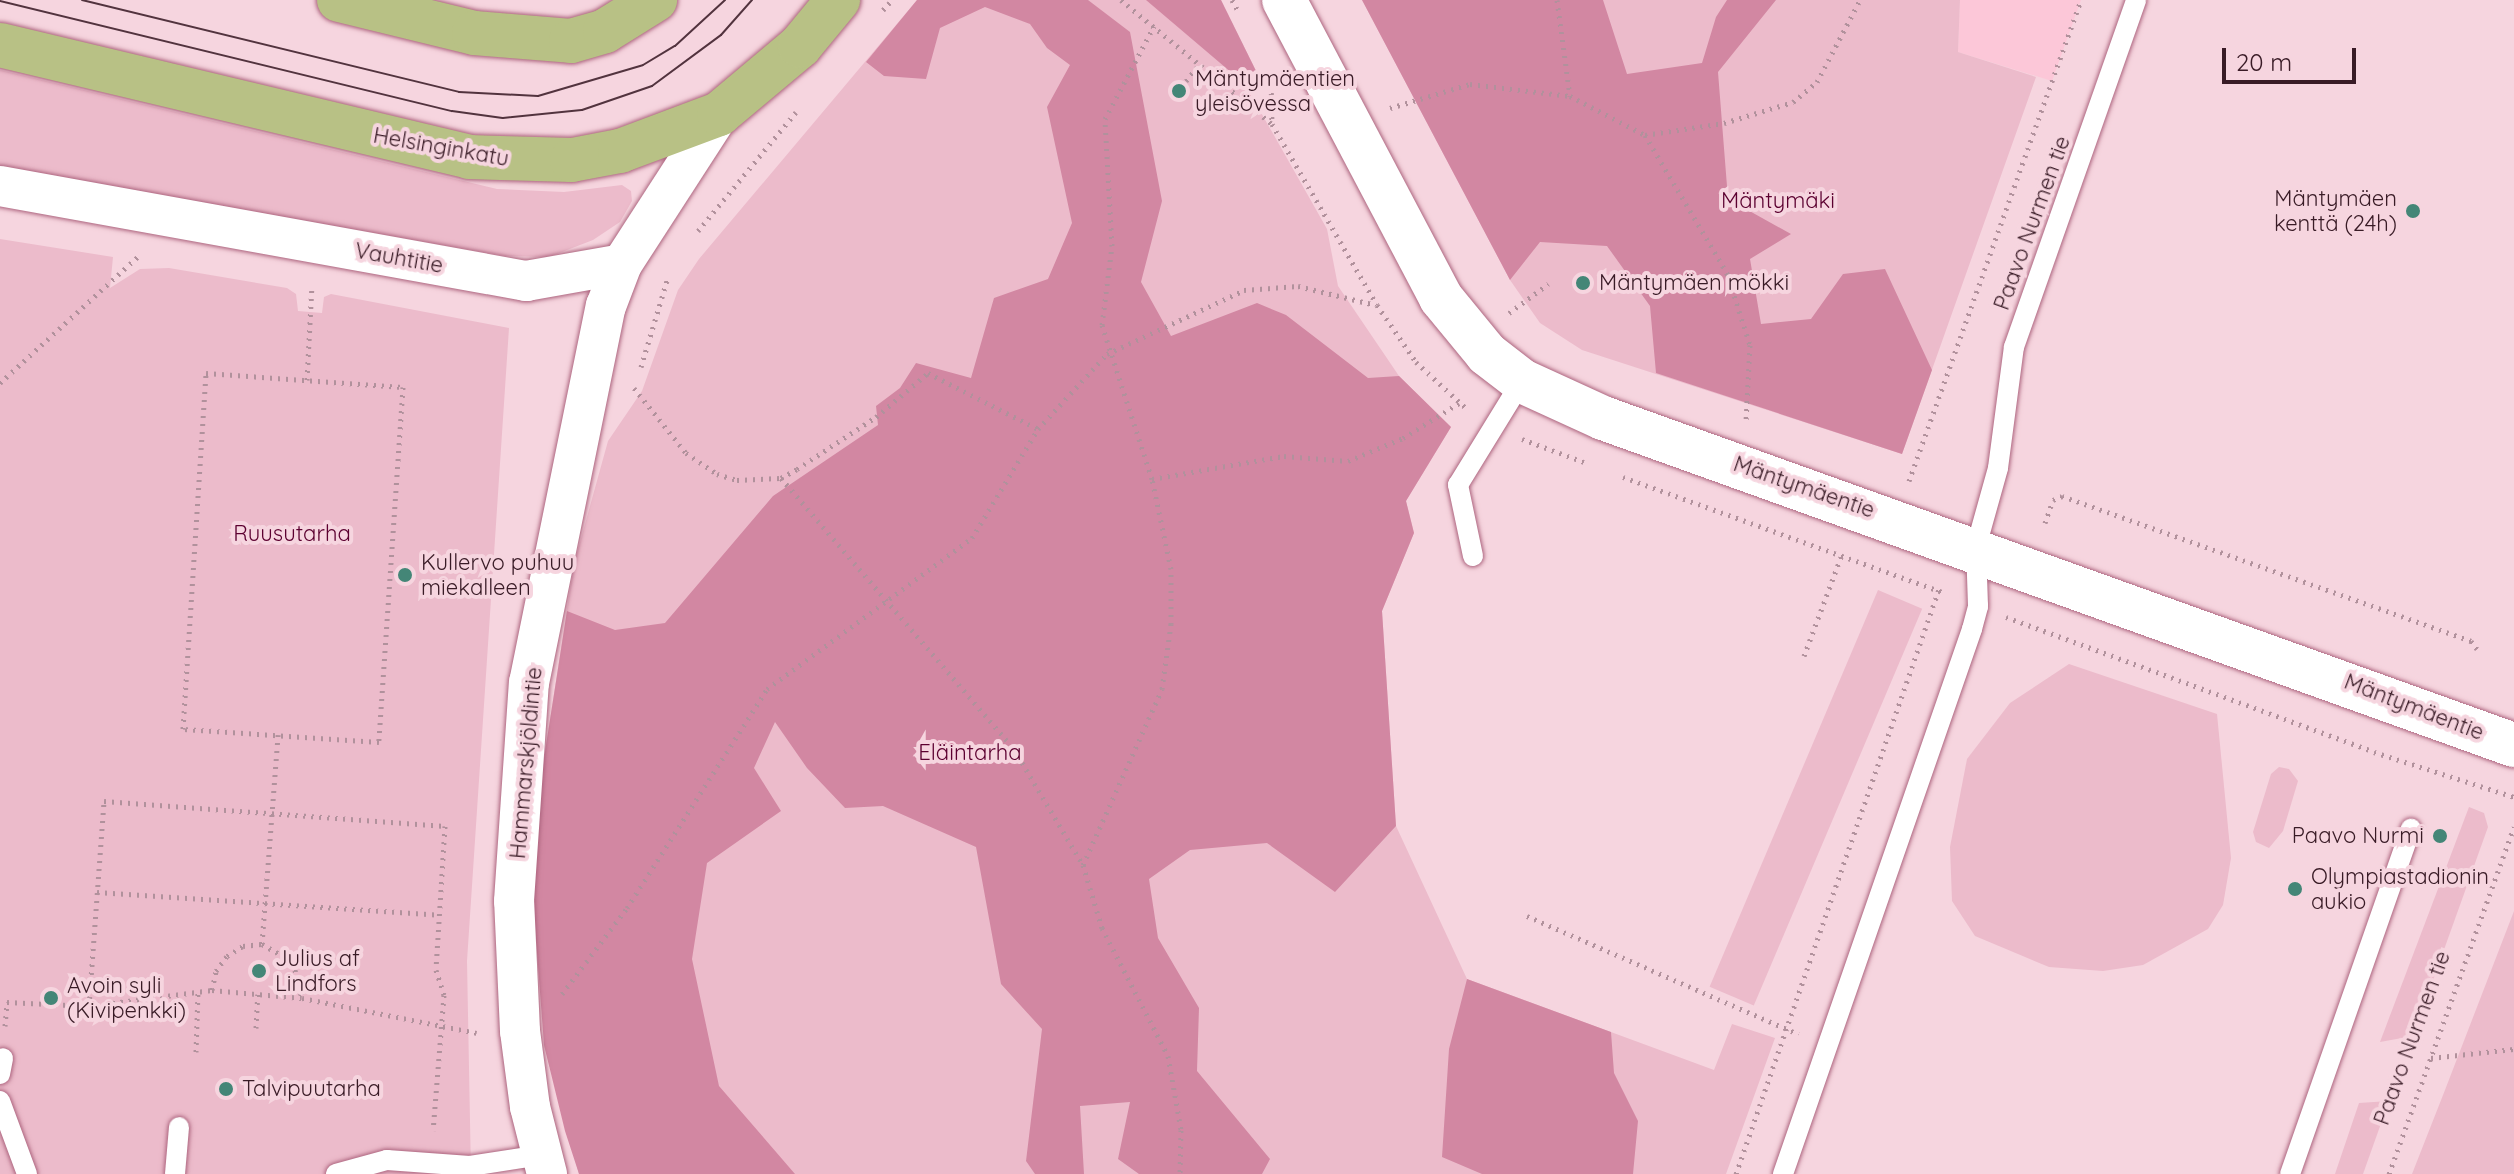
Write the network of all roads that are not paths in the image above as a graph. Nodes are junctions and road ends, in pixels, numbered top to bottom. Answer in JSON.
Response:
{"nodes":[{"id":1,"x":339,"y":0,"type":"edge"},
{"id":2,"x":655,"y":0,"type":"edge"},
{"id":3,"x":838,"y":0,"type":"edge"},
{"id":4,"x":1284,"y":0,"type":"edge"},
{"id":5,"x":2136,"y":0,"type":"edge"},
{"id":6,"x":0,"y":45,"type":"edge"},
{"id":7,"x":719,"y":114,"type":"junction"},
{"id":8,"x":0,"y":186,"type":"edge"},
{"id":9,"x":622,"y":264,"type":"junction"},
{"id":10,"x":1522,"y":381,"type":"junction"},
{"id":11,"x":1976,"y":547,"type":"junction"},
{"id":12,"x":1473,"y":556,"type":"dead end"},
{"id":13,"x":2513,"y":741,"type":"edge"},
{"id":14,"x":2411,"y":829,"type":"dead end"},
{"id":15,"x":0,"y":1101,"type":"edge"},
{"id":16,"x":179,"y":1127,"type":"dead end"},
{"id":17,"x":544,"y":1165,"type":"edge"},
{"id":18,"x":27,"y":1174,"type":"edge"},
{"id":19,"x":175,"y":1174,"type":"edge"},
{"id":20,"x":336,"y":1174,"type":"edge"},
{"id":21,"x":1783,"y":1174,"type":"edge"},
{"id":22,"x":2290,"y":1174,"type":"edge"}],
"edges":[{"from":1,"to":2,"type":"main road"},
{"from":3,"to":7,"type":"main road","name":"Helsinginkatu"},
{"from":4,"to":10,"type":"street","name":"Mäntymäentie"},
{"from":5,"to":11,"type":"lane","name":"Paavo Nurmen tie"},
{"from":6,"to":7,"type":"main road","name":"Helsinginkatu"},
{"from":7,"to":9,"type":"street"},
{"from":8,"to":9,"type":"street","name":"Vauhtitie"},
{"from":9,"to":17,"type":"street","name":"Hammarskjöldintie"},
{"from":10,"to":11,"type":"street","name":"Mäntymäentie"},
{"from":10,"to":12,"type":"lane"},
{"from":11,"to":13,"type":"street","name":"Mäntymäentie"},
{"from":11,"to":21,"type":"lane","name":"Paavo Nurmen tie"},
{"from":14,"to":22,"type":"lane"},
{"from":15,"to":18,"type":"lane"},
{"from":16,"to":19,"type":"lane"},
{"from":17,"to":20,"type":"lane"}]}
